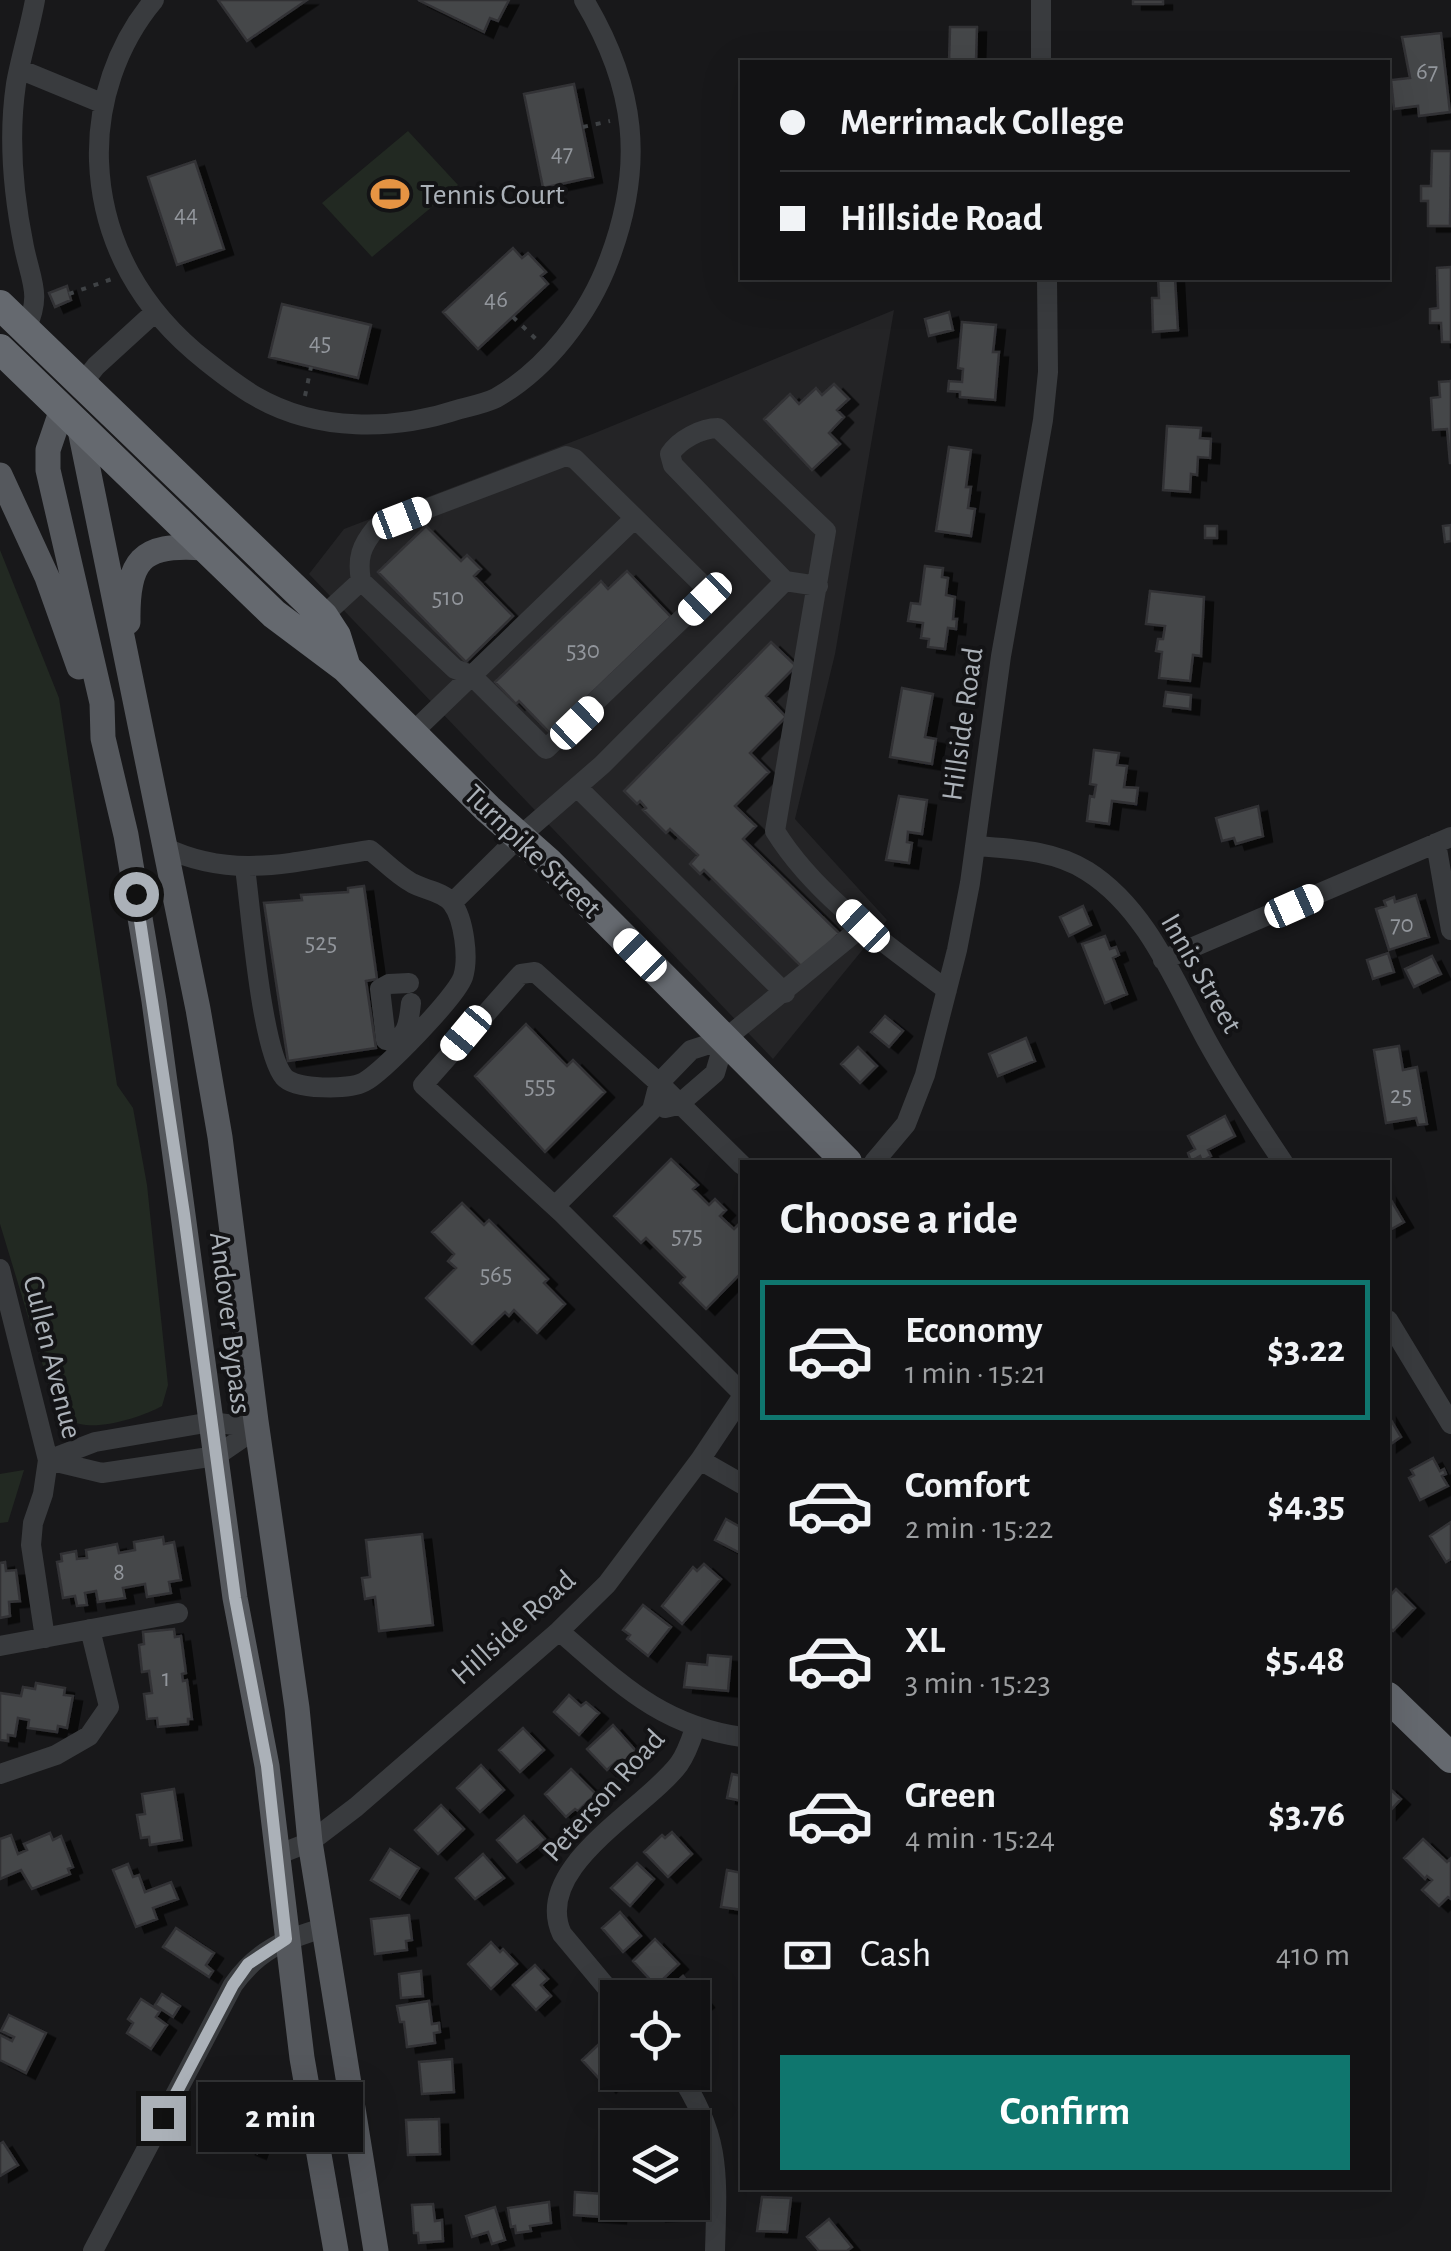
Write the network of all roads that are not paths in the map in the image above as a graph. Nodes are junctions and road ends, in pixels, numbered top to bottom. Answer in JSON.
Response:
{"nodes":[{"id":1,"x":35,"y":0,"type":"edge"},
{"id":2,"x":154,"y":0,"type":"edge"},
{"id":3,"x":584,"y":0,"type":"edge"},
{"id":4,"x":1041,"y":0,"type":"edge"},
{"id":5,"x":1042,"y":60,"type":"edge"},
{"id":6,"x":19,"y":69,"type":"junction"},
{"id":7,"x":104,"y":104,"type":"junction"},
{"id":8,"x":6,"y":164,"type":"edge"},
{"id":9,"x":1047,"y":280,"type":"edge"},
{"id":10,"x":0,"y":305,"type":"edge"},
{"id":11,"x":154,"y":313,"type":"junction"},
{"id":12,"x":26,"y":329,"type":"junction"},
{"id":13,"x":0,"y":350,"type":"edge"},
{"id":14,"x":74,"y":407,"type":"junction"},
{"id":15,"x":0,"y":475,"type":"edge"},
{"id":16,"x":635,"y":518,"type":"junction"},
{"id":17,"x":203,"y":548,"type":"junction"},
{"id":18,"x":361,"y":581,"type":"junction"},
{"id":19,"x":786,"y":581,"type":"junction"},
{"id":20,"x":818,"y":586,"type":"junction"},
{"id":21,"x":323,"y":616,"type":"junction"},
{"id":22,"x":346,"y":668,"type":"junction"},
{"id":23,"x":471,"y":676,"type":"junction"},
{"id":24,"x":129,"y":677,"type":"junction"},
{"id":25,"x":411,"y":734,"type":"junction"},
{"id":26,"x":103,"y":738,"type":"junction"},
{"id":27,"x":577,"y":787,"type":"junction"},
{"id":28,"x":518,"y":838,"type":"junction"},
{"id":29,"x":1443,"y":840,"type":"edge"},
{"id":30,"x":975,"y":846,"type":"junction"},
{"id":31,"x":164,"y":847,"type":"junction"},
{"id":32,"x":245,"y":868,"type":"junction"},
{"id":33,"x":452,"y":903,"type":"junction"},
{"id":34,"x":863,"y":926,"type":"junction"},
{"id":35,"x":1451,"y":930,"type":"edge"},
{"id":36,"x":1163,"y":960,"type":"junction"},
{"id":37,"x":947,"y":990,"type":"junction"},
{"id":38,"x":785,"y":993,"type":"junction"},
{"id":39,"x":725,"y":1039,"type":"junction"},
{"id":40,"x":658,"y":1083,"type":"junction"},
{"id":41,"x":678,"y":1104,"type":"junction"},
{"id":42,"x":652,"y":1110,"type":"junction"},
{"id":43,"x":845,"y":1160,"type":"edge"},
{"id":44,"x":876,"y":1160,"type":"edge"},
{"id":45,"x":1282,"y":1160,"type":"edge"},
{"id":46,"x":740,"y":1163,"type":"edge"},
{"id":47,"x":555,"y":1206,"type":"junction"},
{"id":48,"x":0,"y":1269,"type":"edge"},
{"id":49,"x":1390,"y":1323,"type":"edge"},
{"id":50,"x":8,"y":1349,"type":"edge"},
{"id":51,"x":740,"y":1393,"type":"edge"},
{"id":52,"x":740,"y":1398,"type":"edge"},
{"id":53,"x":211,"y":1422,"type":"junction"},
{"id":54,"x":1451,"y":1424,"type":"edge"},
{"id":55,"x":257,"y":1428,"type":"junction"},
{"id":56,"x":216,"y":1456,"type":"junction"},
{"id":57,"x":48,"y":1460,"type":"junction"},
{"id":58,"x":700,"y":1460,"type":"junction"},
{"id":59,"x":740,"y":1483,"type":"edge"},
{"id":60,"x":178,"y":1613,"type":"dead end"},
{"id":61,"x":90,"y":1630,"type":"junction"},
{"id":62,"x":559,"y":1631,"type":"junction"},
{"id":63,"x":45,"y":1638,"type":"junction"},
{"id":64,"x":0,"y":1646,"type":"edge"},
{"id":65,"x":1390,"y":1699,"type":"edge"},
{"id":66,"x":695,"y":1728,"type":"junction"},
{"id":67,"x":740,"y":1737,"type":"edge"},
{"id":68,"x":1451,"y":1758,"type":"edge"},
{"id":69,"x":0,"y":1774,"type":"edge"},
{"id":70,"x":310,"y":1842,"type":"junction"},
{"id":71,"x":276,"y":1854,"type":"junction"},
{"id":72,"x":324,"y":1928,"type":"junction"},
{"id":73,"x":286,"y":1939,"type":"junction"},
{"id":74,"x":601,"y":1980,"type":"edge"},
{"id":75,"x":687,"y":2090,"type":"edge"},
{"id":76,"x":93,"y":2251,"type":"edge"},
{"id":77,"x":336,"y":2251,"type":"edge"},
{"id":78,"x":376,"y":2251,"type":"edge"},
{"id":79,"x":715,"y":2251,"type":"edge"}],
"edges":[{"from":1,"to":6,"type":"street"},
{"from":2,"to":7,"type":"street"},
{"from":3,"to":11,"type":"street"},
{"from":4,"to":5,"type":"street"},
{"from":6,"to":7,"type":"street"},
{"from":6,"to":8,"type":"street"},
{"from":7,"to":11,"type":"street"},
{"from":8,"to":12,"type":"street"},
{"from":9,"to":30,"type":"street","name":"Hillside Road"},
{"from":10,"to":12,"type":"highway","name":"Turnpike Street"},
{"from":11,"to":14,"type":"street"},
{"from":12,"to":13,"type":"highway"},
{"from":12,"to":14,"type":"highway","name":"Turnpike Street"},
{"from":13,"to":14,"type":"highway","name":"Turnpike Street"},
{"from":14,"to":17,"type":"highway","name":"Turnpike Street"},
{"from":14,"to":21,"type":"highway","name":"Turnpike Street"},
{"from":14,"to":24,"type":"main road","name":"Andover Bypass"},
{"from":14,"to":26,"type":"main road","name":"Andover Bypass"},
{"from":15,"to":26,"type":"main road"},
{"from":16,"to":18,"type":"street"},
{"from":16,"to":23,"type":"street"},
{"from":16,"to":23,"type":"street"},
{"from":17,"to":22,"type":"highway","name":"Turnpike Street"},
{"from":17,"to":24,"type":"main road"},
{"from":18,"to":21,"type":"street"},
{"from":18,"to":23,"type":"street"},
{"from":19,"to":20,"type":"street"},
{"from":19,"to":20,"type":"street"},
{"from":19,"to":27,"type":"street"},
{"from":20,"to":34,"type":"street"},
{"from":21,"to":22,"type":"highway","name":"Turnpike Street"},
{"from":22,"to":25,"type":"highway","name":"Turnpike Street"},
{"from":23,"to":25,"type":"street"},
{"from":24,"to":31,"type":"main road","name":"Andover Bypass"},
{"from":25,"to":28,"type":"highway","name":"Turnpike Street"},
{"from":26,"to":53,"type":"main road","name":"Andover Bypass"},
{"from":27,"to":28,"type":"street"},
{"from":27,"to":38,"type":"street"},
{"from":28,"to":33,"type":"street"},
{"from":28,"to":39,"type":"highway","name":"Turnpike Street"},
{"from":29,"to":35,"type":"street"},
{"from":29,"to":36,"type":"street"},
{"from":30,"to":36,"type":"street","name":"Innis Street"},
{"from":30,"to":37,"type":"street","name":"Hillside Road"},
{"from":31,"to":32,"type":"street"},
{"from":31,"to":55,"type":"main road","name":"Andover Bypass"},
{"from":32,"to":33,"type":"street"},
{"from":32,"to":33,"type":"street"},
{"from":34,"to":37,"type":"street"},
{"from":34,"to":38,"type":"street"},
{"from":36,"to":45,"type":"street","name":"Innis Street"},
{"from":37,"to":44,"type":"street","name":"Hillside Road"},
{"from":38,"to":39,"type":"street"},
{"from":39,"to":40,"type":"street"},
{"from":39,"to":41,"type":"street"},
{"from":39,"to":43,"type":"highway","name":"Turnpike Street"},
{"from":40,"to":41,"type":"street"},
{"from":40,"to":42,"type":"street"},
{"from":40,"to":47,"type":"street"},
{"from":41,"to":42,"type":"street"},
{"from":41,"to":46,"type":"street"},
{"from":42,"to":47,"type":"street"},
{"from":47,"to":51,"type":"street"},
{"from":48,"to":50,"type":"street","name":"Cullen Avenue"},
{"from":49,"to":54,"type":"street"},
{"from":50,"to":57,"type":"street","name":"Cullen Avenue"},
{"from":52,"to":58,"type":"street","name":"Hillside Road"},
{"from":53,"to":55,"type":"street"},
{"from":53,"to":56,"type":"main road","name":"Andover Bypass"},
{"from":53,"to":57,"type":"street"},
{"from":55,"to":56,"type":"street"},
{"from":55,"to":70,"type":"main road","name":"Andover Bypass"},
{"from":56,"to":57,"type":"street"},
{"from":56,"to":71,"type":"main road","name":"Andover Bypass"},
{"from":57,"to":63,"type":"street"},
{"from":58,"to":59,"type":"street"},
{"from":58,"to":62,"type":"street","name":"Hillside Road"},
{"from":60,"to":61,"type":"street"},
{"from":61,"to":63,"type":"street"},
{"from":61,"to":69,"type":"street"},
{"from":62,"to":66,"type":"street"},
{"from":62,"to":70,"type":"street","name":"Hillside Road"},
{"from":63,"to":64,"type":"street"},
{"from":65,"to":68,"type":"highway"},
{"from":66,"to":67,"type":"street"},
{"from":66,"to":74,"type":"street","name":"Peterson Road"},
{"from":70,"to":71,"type":"street","name":"Hillside Road"},
{"from":70,"to":72,"type":"main road","name":"Andover Bypass"},
{"from":71,"to":73,"type":"main road","name":"Andover Bypass"},
{"from":72,"to":73,"type":"street"},
{"from":72,"to":78,"type":"main road","name":"Andover Bypass"},
{"from":73,"to":76,"type":"street"},
{"from":73,"to":77,"type":"main road","name":"Andover Bypass"},
{"from":75,"to":79,"type":"street"}]}
